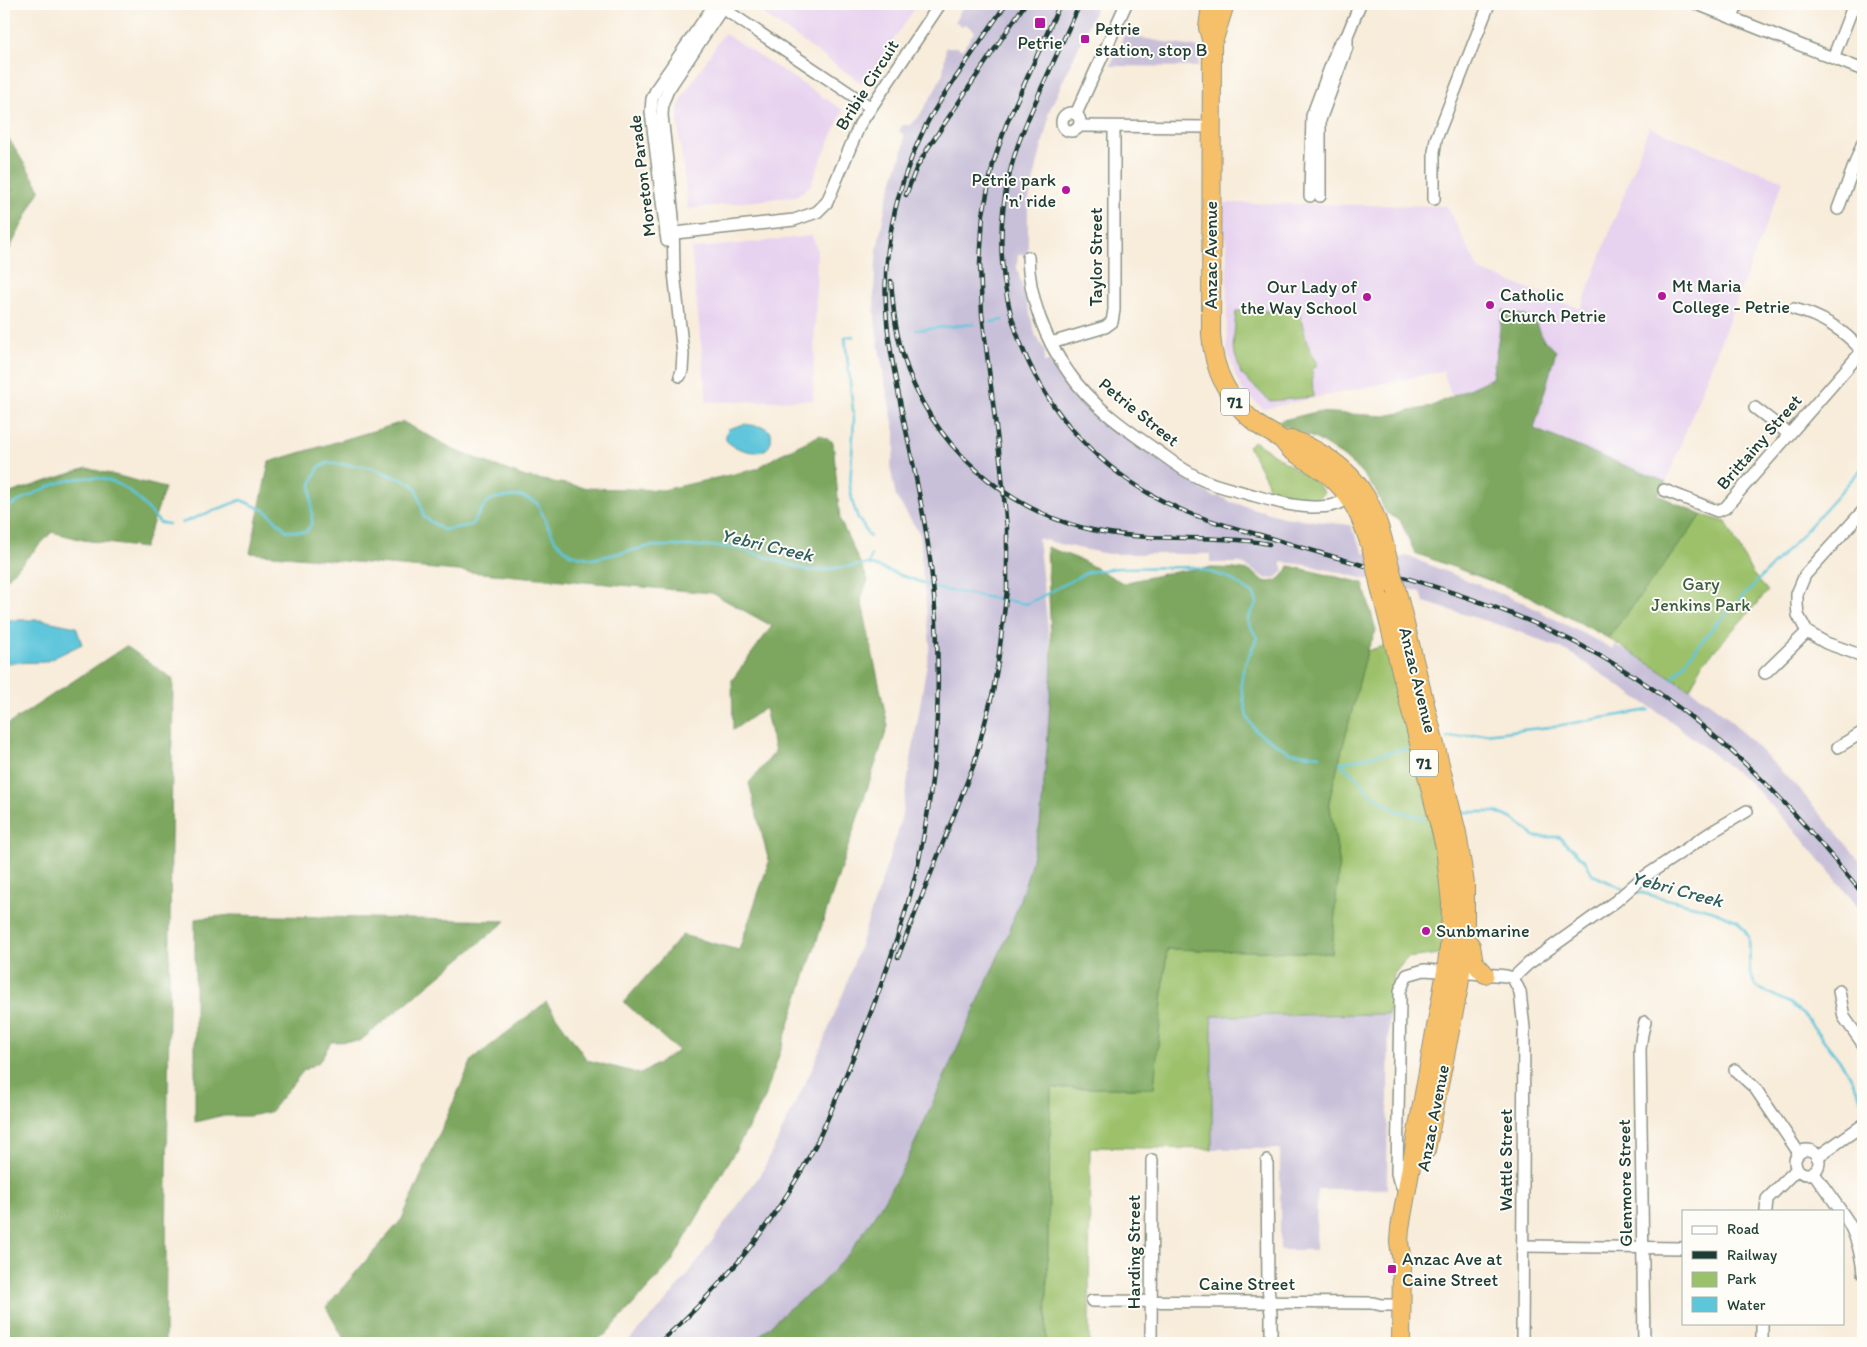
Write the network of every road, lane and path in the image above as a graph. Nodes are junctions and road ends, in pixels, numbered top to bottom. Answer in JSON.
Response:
{"nodes":[{"id":1,"x":940,"y":4,"type":"edge"},
{"id":2,"x":1126,"y":4,"type":"edge"},
{"id":3,"x":1210,"y":4,"type":"edge"},
{"id":4,"x":1225,"y":4,"type":"edge"},
{"id":5,"x":1360,"y":4,"type":"edge"},
{"id":6,"x":1489,"y":4,"type":"edge"},
{"id":7,"x":1697,"y":4,"type":"edge"},
{"id":8,"x":1737,"y":4,"type":"edge"},
{"id":9,"x":1854,"y":4,"type":"edge"},
{"id":10,"x":720,"y":5,"type":"edge"},
{"id":11,"x":1732,"y":18,"type":"junction"},
{"id":12,"x":1212,"y":43,"type":"junction"},
{"id":13,"x":1833,"y":58,"type":"junction"},
{"id":14,"x":1863,"y":70,"type":"edge"},
{"id":15,"x":870,"y":107,"type":"junction"},
{"id":16,"x":1076,"y":114,"type":"junction"},
{"id":17,"x":1079,"y":126,"type":"junction"},
{"id":18,"x":1114,"y":127,"type":"junction"},
{"id":19,"x":1211,"y":127,"type":"junction"},
{"id":20,"x":1863,"y":142,"type":"edge"},
{"id":21,"x":1315,"y":196,"type":"dead end"},
{"id":22,"x":1434,"y":199,"type":"dead end"},
{"id":23,"x":1838,"y":209,"type":"dead end"},
{"id":24,"x":670,"y":233,"type":"junction"},
{"id":25,"x":1028,"y":257,"type":"dead end"},
{"id":26,"x":1794,"y":309,"type":"dead end"},
{"id":27,"x":1051,"y":343,"type":"junction"},
{"id":28,"x":1863,"y":350,"type":"edge"},
{"id":29,"x":680,"y":376,"type":"dead end"},
{"id":30,"x":1755,"y":408,"type":"dead end"},
{"id":31,"x":1788,"y":434,"type":"junction"},
{"id":32,"x":1343,"y":479,"type":"junction"},
{"id":33,"x":1664,"y":490,"type":"dead end"},
{"id":34,"x":1348,"y":496,"type":"junction"},
{"id":35,"x":1312,"y":507,"type":"junction"},
{"id":36,"x":1863,"y":511,"type":"edge"},
{"id":37,"x":1379,"y":551,"type":"junction"},
{"id":38,"x":1389,"y":590,"type":"junction"},
{"id":39,"x":1807,"y":632,"type":"junction"},
{"id":40,"x":1863,"y":656,"type":"edge"},
{"id":41,"x":1765,"y":673,"type":"dead end"},
{"id":42,"x":1863,"y":732,"type":"edge"},
{"id":43,"x":1838,"y":747,"type":"dead end"},
{"id":44,"x":1746,"y":811,"type":"dead end"},
{"id":45,"x":1465,"y":939,"type":"junction"},
{"id":46,"x":1453,"y":972,"type":"junction"},
{"id":47,"x":1485,"y":974,"type":"junction"},
{"id":48,"x":1513,"y":978,"type":"junction"},
{"id":49,"x":1839,"y":991,"type":"dead end"},
{"id":50,"x":1645,"y":1022,"type":"dead end"},
{"id":51,"x":1863,"y":1044,"type":"edge"},
{"id":52,"x":1735,"y":1070,"type":"dead end"},
{"id":53,"x":1863,"y":1125,"type":"edge"},
{"id":54,"x":1799,"y":1153,"type":"junction"},
{"id":55,"x":1818,"y":1157,"type":"junction"},
{"id":56,"x":1152,"y":1160,"type":"dead end"},
{"id":57,"x":1267,"y":1162,"type":"dead end"},
{"id":58,"x":1797,"y":1169,"type":"junction"},
{"id":59,"x":1813,"y":1172,"type":"junction"},
{"id":60,"x":1406,"y":1196,"type":"junction"},
{"id":61,"x":1766,"y":1210,"type":"edge"},
{"id":62,"x":1841,"y":1210,"type":"edge"},
{"id":63,"x":1844,"y":1215,"type":"edge"},
{"id":64,"x":1523,"y":1246,"type":"junction"},
{"id":65,"x":1644,"y":1246,"type":"junction"},
{"id":66,"x":1682,"y":1248,"type":"edge"},
{"id":67,"x":1402,"y":1262,"type":"junction"},
{"id":68,"x":1863,"y":1274,"type":"edge"},
{"id":69,"x":1092,"y":1301,"type":"dead end"},
{"id":70,"x":1151,"y":1301,"type":"junction"},
{"id":71,"x":1270,"y":1302,"type":"junction"},
{"id":72,"x":1401,"y":1305,"type":"junction"},
{"id":73,"x":1762,"y":1324,"type":"edge"},
{"id":74,"x":1151,"y":1343,"type":"edge"},
{"id":75,"x":1271,"y":1343,"type":"edge"},
{"id":76,"x":1401,"y":1343,"type":"edge"},
{"id":77,"x":1522,"y":1343,"type":"edge"},
{"id":78,"x":1644,"y":1343,"type":"edge"},
{"id":79,"x":1762,"y":1343,"type":"edge"}],
"edges":[{"from":1,"to":15,"type":"street","name":"Bribie Circuit"},
{"from":2,"to":16,"type":"street"},
{"from":3,"to":12,"type":"highway","name":"Anzac Avenue","number":"71"},
{"from":4,"to":12,"type":"highway","name":"Anzac Avenue","number":"71"},
{"from":5,"to":21,"type":"street"},
{"from":6,"to":22,"type":"street"},
{"from":7,"to":11,"type":"street"},
{"from":8,"to":11,"type":"street"},
{"from":9,"to":13,"type":"street"},
{"from":10,"to":15,"type":"street"},
{"from":10,"to":24,"type":"street","name":"Moreton Parade"},
{"from":11,"to":13,"type":"street"},
{"from":12,"to":19,"type":"highway","name":"Anzac Avenue","number":"71"},
{"from":13,"to":14,"type":"street"},
{"from":15,"to":24,"type":"street","name":"Bribie Circuit"},
{"from":16,"to":17,"type":"street"},
{"from":16,"to":17,"type":"street"},
{"from":17,"to":18,"type":"street"},
{"from":18,"to":19,"type":"street"},
{"from":18,"to":27,"type":"street","name":"Taylor Street"},
{"from":19,"to":32,"type":"highway","name":"Anzac Avenue","number":"71"},
{"from":20,"to":23,"type":"street"},
{"from":24,"to":29,"type":"street","name":"Moreton Parade"},
{"from":25,"to":27,"type":"street","name":"Petrie Street"},
{"from":26,"to":28,"type":"street"},
{"from":27,"to":35,"type":"street","name":"Petrie Street"},
{"from":28,"to":31,"type":"street","name":"Brittainy Street"},
{"from":30,"to":31,"type":"street"},
{"from":31,"to":33,"type":"street","name":"Brittainy Street"},
{"from":32,"to":34,"type":"highway","name":"Anzac Avenue","number":"71"},
{"from":32,"to":35,"type":"street"},
{"from":32,"to":37,"type":"highway","name":"Anzac Avenue","number":"71"},
{"from":34,"to":35,"type":"street","name":"Petrie Street"},
{"from":34,"to":37,"type":"highway","name":"Anzac Avenue","number":"71"},
{"from":36,"to":39,"type":"street"},
{"from":37,"to":38,"type":"highway","name":"Anzac Avenue","number":"71","bridge":true},
{"from":38,"to":45,"type":"highway","name":"Anzac Avenue","number":"71"},
{"from":38,"to":46,"type":"highway","name":"Anzac Avenue","number":"71"},
{"from":39,"to":40,"type":"street"},
{"from":39,"to":41,"type":"street"},
{"from":42,"to":43,"type":"street"},
{"from":44,"to":48,"type":"street"},
{"from":45,"to":46,"type":"highway","name":"Anzac Avenue","number":"71"},
{"from":45,"to":47,"type":"highway"},
{"from":46,"to":47,"type":"street"},
{"from":46,"to":60,"type":"highway","name":"Anzac Avenue","number":"71"},
{"from":46,"to":60,"type":"street"},
{"from":46,"to":67,"type":"highway","name":"Anzac Avenue","number":"71"},
{"from":47,"to":48,"type":"street"},
{"from":48,"to":64,"type":"street","name":"Wattle Street"},
{"from":49,"to":51,"type":"street"},
{"from":50,"to":65,"type":"street","name":"Glenmore Street"},
{"from":52,"to":54,"type":"street"},
{"from":53,"to":55,"type":"street"},
{"from":54,"to":55,"type":"street"},
{"from":54,"to":58,"type":"street"},
{"from":55,"to":59,"type":"street"},
{"from":56,"to":70,"type":"street","name":"Harding Street"},
{"from":57,"to":71,"type":"street"},
{"from":58,"to":59,"type":"street"},
{"from":58,"to":61,"type":"street"},
{"from":59,"to":62,"type":"street"},
{"from":60,"to":67,"type":"highway","name":"Anzac Avenue","number":"71"},
{"from":63,"to":68,"type":"street"},
{"from":64,"to":65,"type":"street"},
{"from":64,"to":77,"type":"street","name":"Wattle Street"},
{"from":65,"to":66,"type":"street"},
{"from":65,"to":78,"type":"street","name":"Glenmore Street"},
{"from":67,"to":72,"type":"highway","name":"Anzac Avenue","number":"71"},
{"from":69,"to":70,"type":"street","name":"Caine Street"},
{"from":70,"to":71,"type":"street","name":"Caine Street"},
{"from":70,"to":74,"type":"street","name":"Harding Street"},
{"from":71,"to":72,"type":"street","name":"Caine Street"},
{"from":71,"to":75,"type":"street"},
{"from":72,"to":76,"type":"highway","name":"Anzac Avenue","number":"71"},
{"from":73,"to":79,"type":"street"}]}
